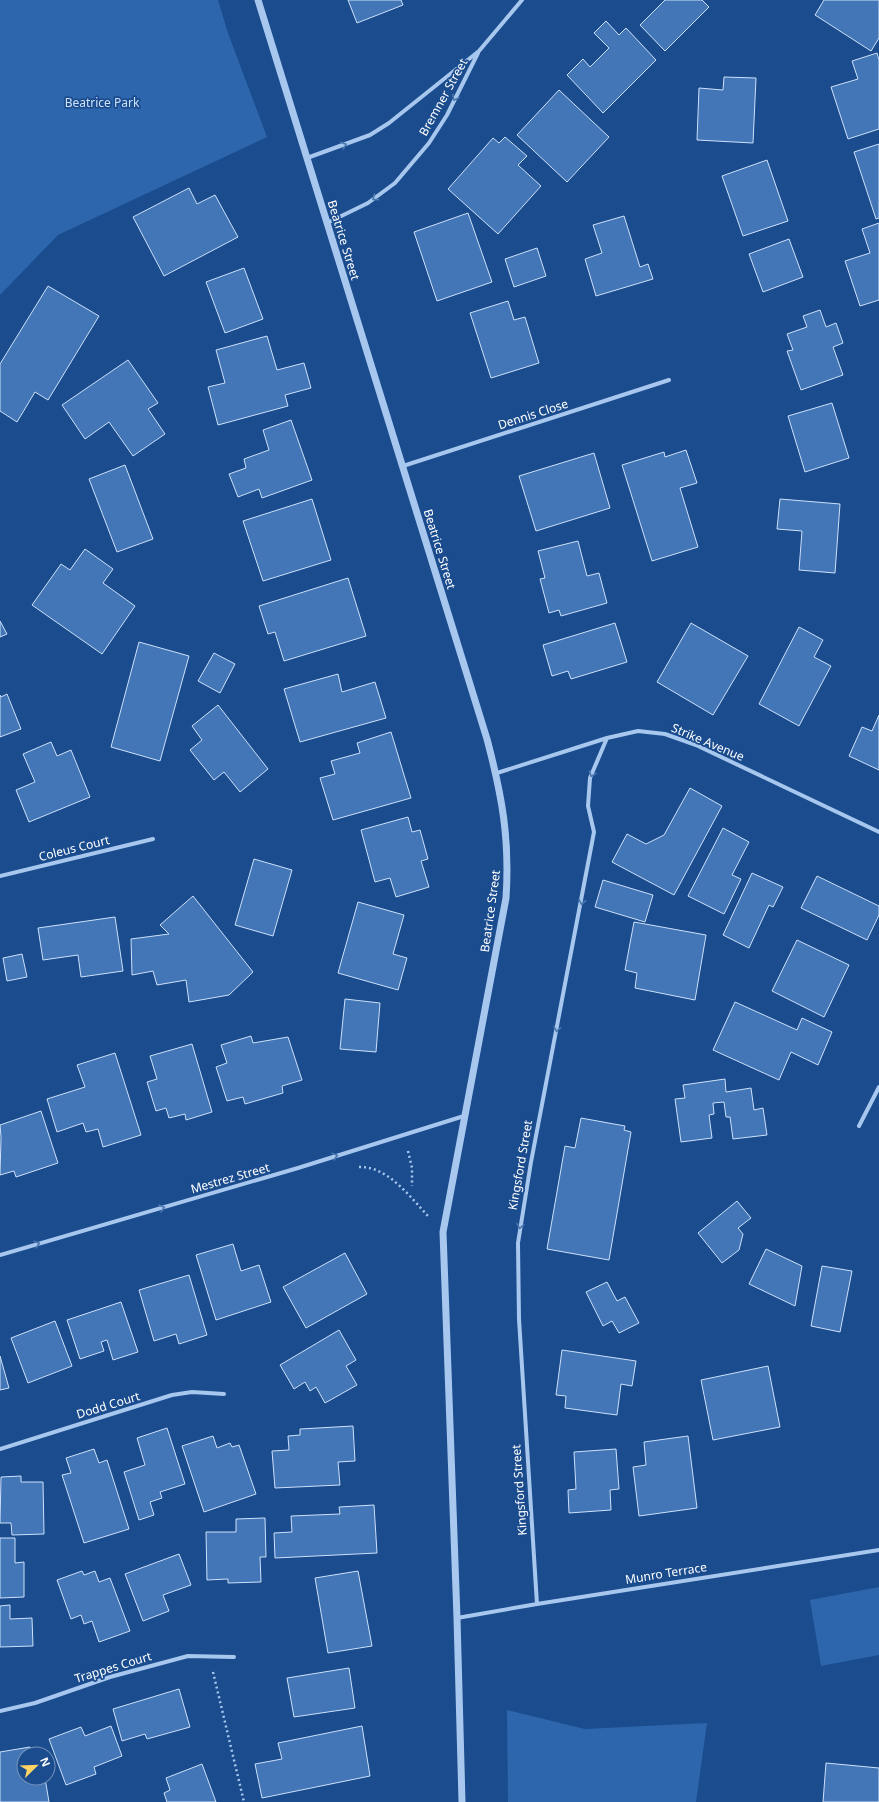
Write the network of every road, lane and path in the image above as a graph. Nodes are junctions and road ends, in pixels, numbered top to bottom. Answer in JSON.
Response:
{"nodes":[{"id":1,"x":258,"y":0,"type":"edge"},
{"id":2,"x":522,"y":0,"type":"edge"},
{"id":3,"x":479,"y":51,"type":"junction"},
{"id":4,"x":307,"y":158,"type":"junction"},
{"id":5,"x":327,"y":223,"type":"junction"},
{"id":6,"x":669,"y":380,"type":"dead end"},
{"id":7,"x":403,"y":466,"type":"junction"},
{"id":8,"x":607,"y":738,"type":"junction"},
{"id":9,"x":497,"y":773,"type":"junction"},
{"id":10,"x":879,"y":832,"type":"edge"},
{"id":11,"x":153,"y":839,"type":"dead end"},
{"id":12,"x":0,"y":876,"type":"edge"},
{"id":13,"x":879,"y":1087,"type":"edge"},
{"id":14,"x":464,"y":1116,"type":"junction"},
{"id":15,"x":859,"y":1126,"type":"dead end"},
{"id":16,"x":408,"y":1151,"type":"dead end"},
{"id":17,"x":356,"y":1168,"type":"dead end"},
{"id":18,"x":412,"y":1186,"type":"dead end"},
{"id":19,"x":443,"y":1232,"type":"junction"},
{"id":20,"x":0,"y":1255,"type":"edge"},
{"id":21,"x":224,"y":1394,"type":"dead end"},
{"id":22,"x":0,"y":1450,"type":"edge"},
{"id":23,"x":879,"y":1550,"type":"edge"},
{"id":24,"x":537,"y":1604,"type":"junction"},
{"id":25,"x":457,"y":1618,"type":"junction"},
{"id":26,"x":209,"y":1656,"type":"junction"},
{"id":27,"x":234,"y":1657,"type":"dead end"},
{"id":28,"x":0,"y":1711,"type":"edge"},
{"id":29,"x":244,"y":1802,"type":"edge"},
{"id":30,"x":462,"y":1802,"type":"edge"}],
"edges":[{"from":1,"to":4,"type":"street","name":"Beatrice Street"},
{"from":2,"to":3,"type":"street","name":"Bremner Street"},
{"from":4,"to":3,"type":"street","name":"Bremner Street","one_way":true},
{"from":3,"to":5,"type":"street","name":"Bremner Street","one_way":true},
{"from":4,"to":5,"type":"street","name":"Beatrice Street"},
{"from":5,"to":7,"type":"street","name":"Beatrice Street"},
{"from":6,"to":7,"type":"street","name":"Dennis Close"},
{"from":7,"to":9,"type":"street","name":"Beatrice Street"},
{"from":8,"to":9,"type":"street","name":"Strike Avenue"},
{"from":8,"to":10,"type":"street","name":"Strike Avenue"},
{"from":8,"to":24,"type":"street","name":"Kingsford Street","one_way":true},
{"from":9,"to":14,"type":"street","name":"Beatrice Street"},
{"from":11,"to":12,"type":"street","name":"Coleus Court"},
{"from":13,"to":15,"type":"street"},
{"from":14,"to":19,"type":"street"},
{"from":20,"to":14,"type":"street","name":"Mestrez Street","one_way":true},
{"from":16,"to":18,"type":"path"},
{"from":17,"to":19,"type":"path"},
{"from":19,"to":25,"type":"street"},
{"from":21,"to":22,"type":"street","name":"Dodd Court"},
{"from":23,"to":24,"type":"street","name":"Munro Terrace"},
{"from":24,"to":25,"type":"street","name":"Munro Terrace"},
{"from":25,"to":30,"type":"street"},
{"from":26,"to":27,"type":"street","name":"Trappes Court"},
{"from":26,"to":28,"type":"street","name":"Trappes Court"},
{"from":26,"to":29,"type":"path"}]}
